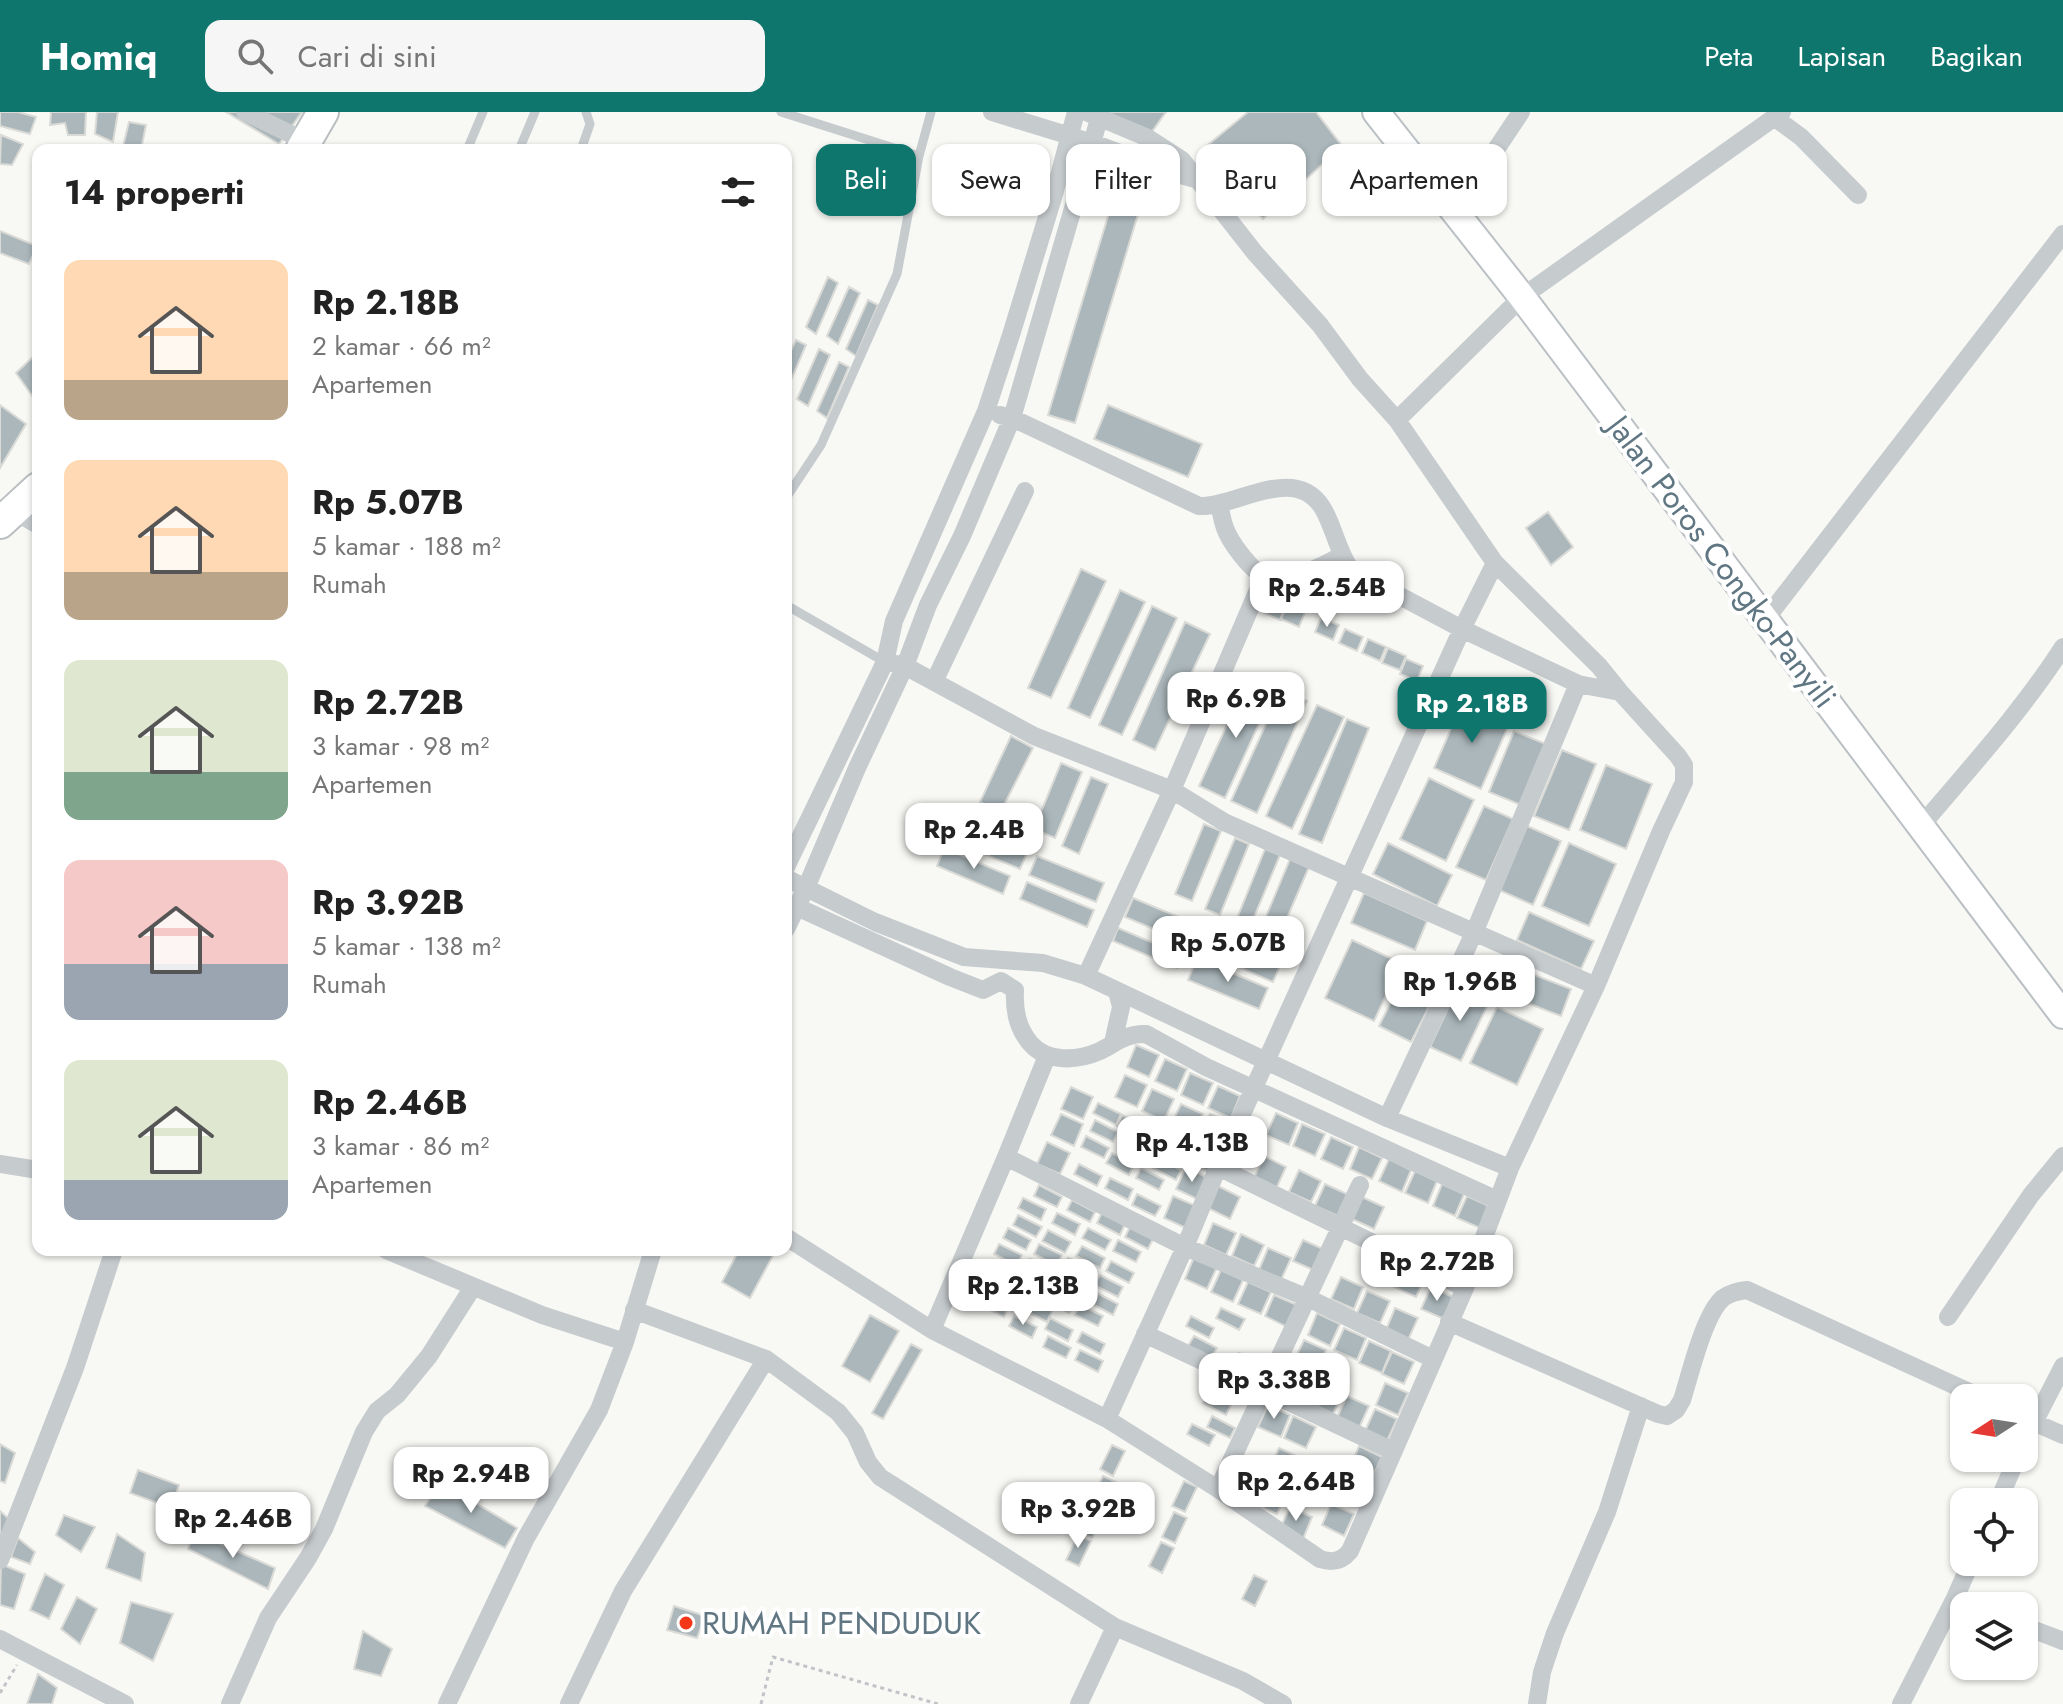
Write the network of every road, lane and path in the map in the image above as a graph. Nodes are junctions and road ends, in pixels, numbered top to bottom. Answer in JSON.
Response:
{"nodes":[{"id":1,"x":245,"y":112,"type":"edge"},
{"id":2,"x":323,"y":112,"type":"edge"},
{"id":3,"x":483,"y":112,"type":"edge"},
{"id":4,"x":535,"y":112,"type":"edge"},
{"id":5,"x":586,"y":112,"type":"edge"},
{"id":6,"x":596,"y":112,"type":"edge"},
{"id":7,"x":781,"y":112,"type":"edge"},
{"id":8,"x":931,"y":112,"type":"edge"},
{"id":9,"x":992,"y":112,"type":"edge"},
{"id":10,"x":1076,"y":112,"type":"edge"},
{"id":11,"x":1376,"y":112,"type":"edge"},
{"id":12,"x":1521,"y":112,"type":"edge"},
{"id":13,"x":1096,"y":113,"type":"edge"},
{"id":14,"x":1778,"y":115,"type":"edge"},
{"id":15,"x":590,"y":124,"type":"junction"},
{"id":16,"x":1071,"y":137,"type":"junction"},
{"id":17,"x":585,"y":138,"type":"junction"},
{"id":18,"x":1093,"y":143,"type":"junction"},
{"id":19,"x":301,"y":144,"type":"edge"},
{"id":20,"x":304,"y":144,"type":"edge"},
{"id":21,"x":470,"y":144,"type":"edge"},
{"id":22,"x":522,"y":144,"type":"edge"},
{"id":23,"x":583,"y":144,"type":"edge"},
{"id":24,"x":588,"y":144,"type":"edge"},
{"id":25,"x":1402,"y":144,"type":"edge"},
{"id":26,"x":1500,"y":144,"type":"edge"},
{"id":27,"x":919,"y":156,"type":"junction"},
{"id":28,"x":1196,"y":176,"type":"edge"},
{"id":29,"x":1196,"y":179,"type":"edge"},
{"id":30,"x":1858,"y":195,"type":"dead end"},
{"id":31,"x":1227,"y":216,"type":"edge"},
{"id":32,"x":1459,"y":216,"type":"edge"},
{"id":33,"x":2063,"y":234,"type":"edge"},
{"id":34,"x":1522,"y":297,"type":"junction"},
{"id":35,"x":986,"y":411,"type":"junction"},
{"id":36,"x":1012,"y":418,"type":"junction"},
{"id":37,"x":1397,"y":420,"type":"junction"},
{"id":38,"x":792,"y":489,"type":"edge"},
{"id":39,"x":1025,"y":491,"type":"dead end"},
{"id":40,"x":32,"y":498,"type":"edge"},
{"id":41,"x":1219,"y":504,"type":"junction"},
{"id":42,"x":17,"y":520,"type":"edge"},
{"id":43,"x":1342,"y":555,"type":"junction"},
{"id":44,"x":1495,"y":563,"type":"junction"},
{"id":45,"x":1264,"y":576,"type":"junction"},
{"id":46,"x":792,"y":608,"type":"edge"},
{"id":47,"x":1765,"y":620,"type":"junction"},
{"id":48,"x":1462,"y":629,"type":"junction"},
{"id":49,"x":2063,"y":647,"type":"edge"},
{"id":50,"x":885,"y":662,"type":"junction"},
{"id":51,"x":905,"y":666,"type":"junction"},
{"id":52,"x":934,"y":682,"type":"junction"},
{"id":53,"x":1578,"y":684,"type":"junction"},
{"id":54,"x":1620,"y":692,"type":"junction"},
{"id":55,"x":1172,"y":790,"type":"junction"},
{"id":56,"x":1920,"y":827,"type":"junction"},
{"id":57,"x":792,"y":855,"type":"edge"},
{"id":58,"x":1349,"y":877,"type":"junction"},
{"id":59,"x":792,"y":881,"type":"edge"},
{"id":60,"x":806,"y":888,"type":"junction"},
{"id":61,"x":792,"y":903,"type":"edge"},
{"id":62,"x":792,"y":904,"type":"edge"},
{"id":63,"x":1474,"y":933,"type":"junction"},
{"id":64,"x":1043,"y":963,"type":"junction"},
{"id":65,"x":1086,"y":976,"type":"junction"},
{"id":66,"x":1596,"y":986,"type":"junction"},
{"id":67,"x":1015,"y":990,"type":"junction"},
{"id":68,"x":1117,"y":991,"type":"junction"},
{"id":69,"x":2063,"y":1015,"type":"edge"},
{"id":70,"x":1113,"y":1043,"type":"junction"},
{"id":71,"x":1047,"y":1056,"type":"junction"},
{"id":72,"x":1267,"y":1062,"type":"junction"},
{"id":73,"x":1255,"y":1089,"type":"junction"},
{"id":74,"x":1387,"y":1118,"type":"junction"},
{"id":75,"x":2063,"y":1156,"type":"edge"},
{"id":76,"x":1006,"y":1157,"type":"junction"},
{"id":77,"x":0,"y":1164,"type":"edge"},
{"id":78,"x":1218,"y":1167,"type":"junction"},
{"id":79,"x":1510,"y":1168,"type":"junction"},
{"id":80,"x":32,"y":1169,"type":"edge"},
{"id":81,"x":1360,"y":1185,"type":"dead end"},
{"id":82,"x":1497,"y":1200,"type":"junction"},
{"id":83,"x":1341,"y":1227,"type":"junction"},
{"id":84,"x":792,"y":1241,"type":"edge"},
{"id":85,"x":1185,"y":1247,"type":"junction"},
{"id":86,"x":112,"y":1256,"type":"edge"},
{"id":87,"x":400,"y":1256,"type":"edge"},
{"id":88,"x":651,"y":1256,"type":"edge"},
{"id":89,"x":473,"y":1287,"type":"junction"},
{"id":90,"x":1465,"y":1288,"type":"junction"},
{"id":91,"x":1308,"y":1298,"type":"junction"},
{"id":92,"x":634,"y":1310,"type":"junction"},
{"id":93,"x":1948,"y":1317,"type":"dead end"},
{"id":94,"x":1449,"y":1322,"type":"junction"},
{"id":95,"x":932,"y":1330,"type":"junction"},
{"id":96,"x":1145,"y":1334,"type":"junction"},
{"id":97,"x":625,"y":1342,"type":"junction"},
{"id":98,"x":766,"y":1359,"type":"junction"},
{"id":99,"x":1433,"y":1359,"type":"junction"},
{"id":100,"x":2063,"y":1366,"type":"edge"},
{"id":101,"x":1952,"y":1384,"type":"edge"},
{"id":102,"x":1265,"y":1390,"type":"junction"},
{"id":103,"x":2038,"y":1405,"type":"edge"},
{"id":104,"x":1641,"y":1406,"type":"junction"},
{"id":105,"x":1107,"y":1419,"type":"junction"},
{"id":106,"x":2038,"y":1424,"type":"edge"},
{"id":107,"x":2063,"y":1435,"type":"edge"},
{"id":108,"x":1393,"y":1451,"type":"junction"},
{"id":109,"x":1218,"y":1489,"type":"junction"},
{"id":110,"x":0,"y":1560,"type":"edge"},
{"id":111,"x":1950,"y":1608,"type":"edge"},
{"id":112,"x":1115,"y":1627,"type":"junction"},
{"id":113,"x":2038,"y":1631,"type":"edge"},
{"id":114,"x":0,"y":1639,"type":"edge"},
{"id":115,"x":2063,"y":1641,"type":"edge"},
{"id":116,"x":25,"y":1651,"type":"junction"},
{"id":117,"x":0,"y":1693,"type":"edge"},
{"id":118,"x":125,"y":1704,"type":"edge"},
{"id":119,"x":230,"y":1704,"type":"edge"},
{"id":120,"x":447,"y":1704,"type":"edge"},
{"id":121,"x":569,"y":1704,"type":"edge"},
{"id":122,"x":761,"y":1704,"type":"edge"},
{"id":123,"x":938,"y":1704,"type":"edge"},
{"id":124,"x":1079,"y":1704,"type":"edge"},
{"id":125,"x":1283,"y":1704,"type":"edge"},
{"id":126,"x":1537,"y":1704,"type":"edge"},
{"id":127,"x":1901,"y":1704,"type":"edge"}],
"edges":[{"from":1,"to":19,"type":"street"},
{"from":2,"to":20,"type":"highway"},
{"from":3,"to":21,"type":"lane"},
{"from":4,"to":22,"type":"lane"},
{"from":5,"to":15,"type":"lane"},
{"from":6,"to":15,"type":"lane"},
{"from":7,"to":27,"type":"lane"},
{"from":8,"to":27,"type":"lane"},
{"from":9,"to":16,"type":"street"},
{"from":10,"to":16,"type":"street"},
{"from":11,"to":25,"type":"main road","name":"Jalan Poros Congko-Panyili"},
{"from":12,"to":26,"type":"street"},
{"from":13,"to":18,"type":"street"},
{"from":13,"to":28,"type":"street"},
{"from":14,"to":30,"type":"street"},
{"from":14,"to":34,"type":"street"},
{"from":15,"to":17,"type":"lane"},
{"from":16,"to":18,"type":"street"},
{"from":16,"to":35,"type":"street"},
{"from":17,"to":23,"type":"lane"},
{"from":17,"to":24,"type":"lane"},
{"from":18,"to":29,"type":"street"},
{"from":18,"to":36,"type":"street"},
{"from":27,"to":38,"type":"lane"},
{"from":31,"to":37,"type":"street"},
{"from":32,"to":34,"type":"main road","name":"Jalan Poros Congko-Panyili"},
{"from":33,"to":47,"type":"street"},
{"from":34,"to":37,"type":"street"},
{"from":34,"to":47,"type":"main road","name":"Jalan Poros Congko-Panyili"},
{"from":35,"to":36,"type":"street"},
{"from":35,"to":50,"type":"street"},
{"from":36,"to":41,"type":"street"},
{"from":36,"to":51,"type":"street"},
{"from":37,"to":44,"type":"street"},
{"from":39,"to":52,"type":"street"},
{"from":40,"to":42,"type":"highway"},
{"from":41,"to":43,"type":"street"},
{"from":41,"to":45,"type":"street"},
{"from":43,"to":45,"type":"street"},
{"from":43,"to":48,"type":"street"},
{"from":44,"to":48,"type":"street"},
{"from":44,"to":54,"type":"street"},
{"from":45,"to":55,"type":"street"},
{"from":46,"to":50,"type":"lane"},
{"from":47,"to":56,"type":"main road","name":"Jalan Poros Congko-Panyili"},
{"from":48,"to":53,"type":"street"},
{"from":48,"to":58,"type":"street"},
{"from":49,"to":56,"type":"street"},
{"from":50,"to":51,"type":"street"},
{"from":50,"to":57,"type":"street"},
{"from":51,"to":52,"type":"street"},
{"from":51,"to":60,"type":"street"},
{"from":52,"to":55,"type":"street"},
{"from":53,"to":54,"type":"street"},
{"from":53,"to":63,"type":"street"},
{"from":54,"to":66,"type":"street"},
{"from":55,"to":58,"type":"street"},
{"from":55,"to":65,"type":"street"},
{"from":56,"to":69,"type":"main road","name":"Jalan Poros Congko-Panyili"},
{"from":58,"to":63,"type":"street"},
{"from":58,"to":72,"type":"street"},
{"from":59,"to":60,"type":"street"},
{"from":60,"to":61,"type":"street"},
{"from":60,"to":64,"type":"street"},
{"from":62,"to":67,"type":"street"},
{"from":63,"to":66,"type":"street"},
{"from":63,"to":74,"type":"street"},
{"from":64,"to":65,"type":"street"},
{"from":64,"to":67,"type":"street"},
{"from":65,"to":68,"type":"street"},
{"from":66,"to":79,"type":"street"},
{"from":67,"to":71,"type":"street"},
{"from":68,"to":70,"type":"street"},
{"from":68,"to":72,"type":"street"},
{"from":70,"to":71,"type":"street"},
{"from":70,"to":73,"type":"street"},
{"from":71,"to":76,"type":"street"},
{"from":72,"to":73,"type":"street"},
{"from":72,"to":74,"type":"street"},
{"from":73,"to":78,"type":"street"},
{"from":73,"to":82,"type":"street"},
{"from":74,"to":79,"type":"street"},
{"from":75,"to":93,"type":"street"},
{"from":76,"to":85,"type":"street"},
{"from":76,"to":95,"type":"street"},
{"from":77,"to":80,"type":"street"},
{"from":78,"to":83,"type":"street"},
{"from":78,"to":85,"type":"street"},
{"from":79,"to":82,"type":"street"},
{"from":81,"to":83,"type":"street"},
{"from":82,"to":90,"type":"street"},
{"from":83,"to":90,"type":"street"},
{"from":83,"to":91,"type":"street"},
{"from":84,"to":95,"type":"street"},
{"from":85,"to":91,"type":"street"},
{"from":85,"to":96,"type":"street"},
{"from":86,"to":110,"type":"street"},
{"from":87,"to":89,"type":"street"},
{"from":88,"to":92,"type":"street"},
{"from":89,"to":97,"type":"street"},
{"from":89,"to":119,"type":"street"},
{"from":90,"to":94,"type":"street"},
{"from":91,"to":99,"type":"street"},
{"from":91,"to":102,"type":"street"},
{"from":92,"to":97,"type":"street"},
{"from":92,"to":98,"type":"street"},
{"from":94,"to":99,"type":"street"},
{"from":94,"to":104,"type":"street"},
{"from":95,"to":105,"type":"street"},
{"from":96,"to":102,"type":"street"},
{"from":96,"to":105,"type":"street"},
{"from":97,"to":120,"type":"street"},
{"from":98,"to":112,"type":"street"},
{"from":98,"to":121,"type":"street"},
{"from":99,"to":108,"type":"street"},
{"from":100,"to":103,"type":"street"},
{"from":101,"to":104,"type":"street"},
{"from":102,"to":108,"type":"street"},
{"from":102,"to":109,"type":"street"},
{"from":104,"to":126,"type":"street"},
{"from":105,"to":109,"type":"street"},
{"from":106,"to":107,"type":"street"},
{"from":108,"to":109,"type":"street"},
{"from":111,"to":127,"type":"street"},
{"from":112,"to":124,"type":"street"},
{"from":112,"to":125,"type":"street"},
{"from":113,"to":115,"type":"street"},
{"from":114,"to":116,"type":"street"},
{"from":116,"to":117,"type":"path"},
{"from":116,"to":118,"type":"street"},
{"from":122,"to":123,"type":"path"}]}
